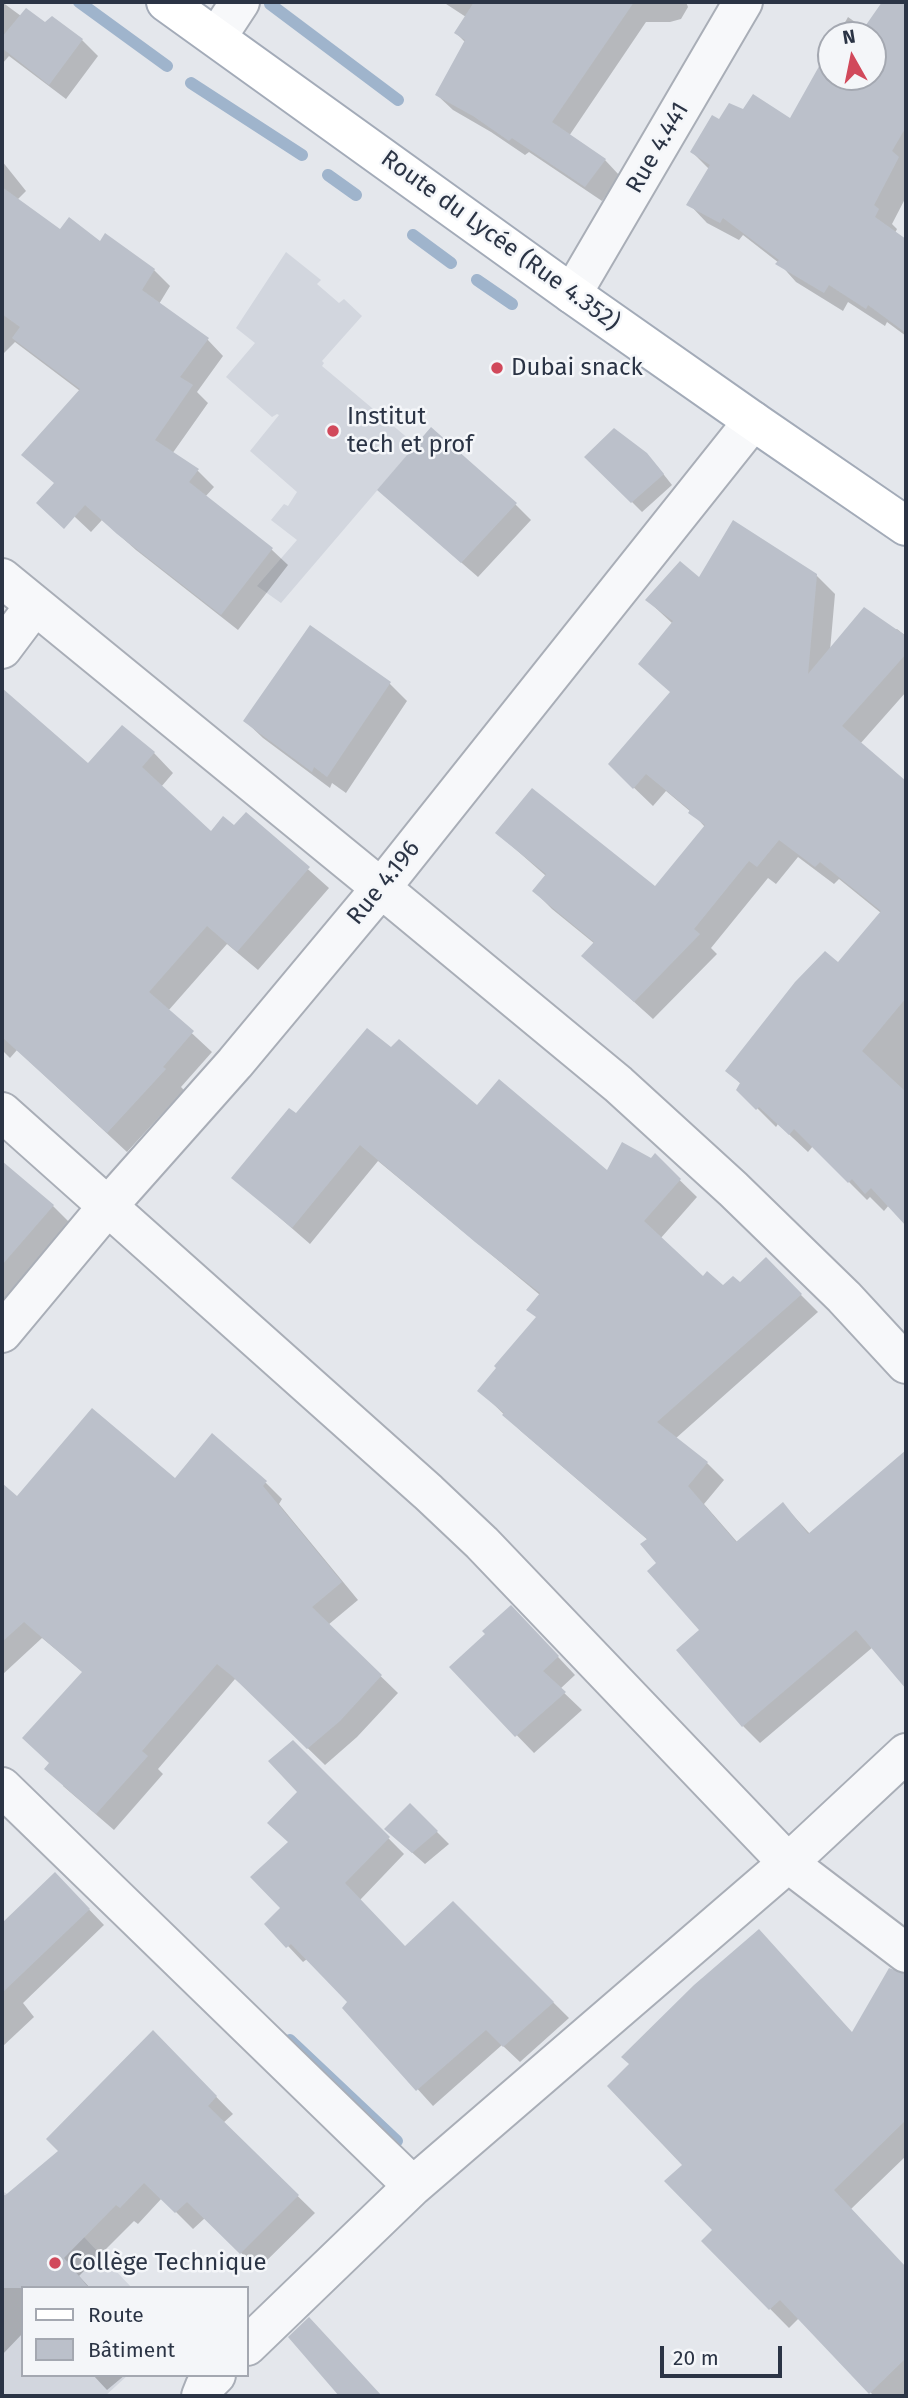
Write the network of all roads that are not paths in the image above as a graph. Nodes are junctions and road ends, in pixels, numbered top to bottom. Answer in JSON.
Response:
{"nodes":[{"id":1,"x":166,"y":2,"type":"edge"},
{"id":2,"x":240,"y":2,"type":"edge"},
{"id":3,"x":743,"y":2,"type":"edge"},
{"id":4,"x":217,"y":37,"type":"junction"},
{"id":5,"x":572,"y":293,"type":"junction"},
{"id":6,"x":753,"y":421,"type":"junction"},
{"id":7,"x":906,"y":526,"type":"edge"},
{"id":8,"x":2,"y":578,"type":"edge"},
{"id":9,"x":35,"y":606,"type":"junction"},
{"id":10,"x":2,"y":649,"type":"edge"},
{"id":11,"x":381,"y":888,"type":"junction"},
{"id":12,"x":2,"y":1112,"type":"edge"},
{"id":13,"x":107,"y":1207,"type":"junction"},
{"id":14,"x":2,"y":1333,"type":"edge"},
{"id":15,"x":906,"y":1364,"type":"edge"},
{"id":16,"x":906,"y":1753,"type":"edge"},
{"id":17,"x":2,"y":1787,"type":"edge"},
{"id":18,"x":788,"y":1863,"type":"junction"},
{"id":19,"x":906,"y":1953,"type":"edge"},
{"id":20,"x":413,"y":2186,"type":"junction"},
{"id":21,"x":248,"y":2345,"type":"edge"},
{"id":22,"x":214,"y":2377,"type":"edge"},
{"id":23,"x":201,"y":2396,"type":"edge"}],
"edges":[{"from":1,"to":4,"type":"main road","name":"Route du Lycée (Rue 4.352)"},
{"from":2,"to":4,"type":"street"},
{"from":3,"to":5,"type":"street","name":"Rue 4.441"},
{"from":4,"to":5,"type":"main road","name":"Route du Lycée (Rue 4.352)"},
{"from":5,"to":6,"type":"main road","name":"Route du Lycée (Rue 4.352)"},
{"from":6,"to":7,"type":"main road","name":"Route du Lycée (Rue 4.352)"},
{"from":6,"to":11,"type":"street","name":"Rue 4.196"},
{"from":8,"to":9,"type":"street"},
{"from":9,"to":10,"type":"street"},
{"from":9,"to":11,"type":"street"},
{"from":11,"to":13,"type":"street","name":"Rue 4.196"},
{"from":11,"to":15,"type":"street"},
{"from":12,"to":13,"type":"street"},
{"from":13,"to":14,"type":"street","name":"Rue 4.196"},
{"from":13,"to":18,"type":"street"},
{"from":16,"to":18,"type":"street"},
{"from":17,"to":20,"type":"street"},
{"from":18,"to":19,"type":"street"},
{"from":18,"to":20,"type":"street"},
{"from":20,"to":21,"type":"street"},
{"from":22,"to":23,"type":"street"}]}
